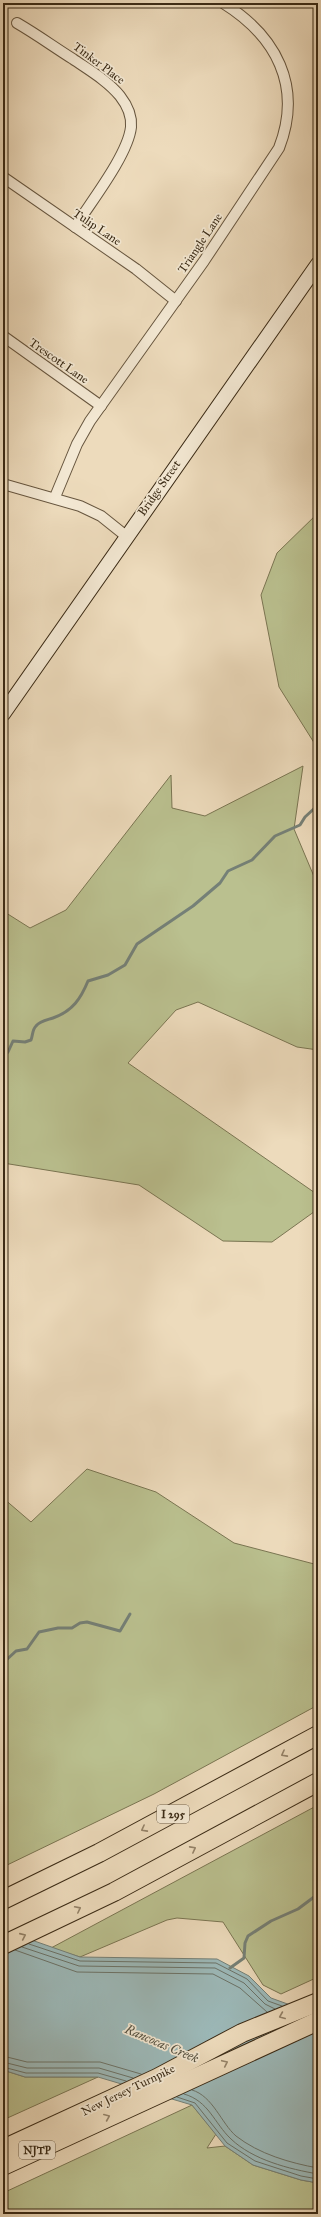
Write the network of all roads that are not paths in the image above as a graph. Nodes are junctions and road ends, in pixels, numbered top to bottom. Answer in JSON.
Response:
{"nodes":[{"id":1,"x":223,"y":3,"type":"edge"},
{"id":2,"x":17,"y":23,"type":"dead end"},
{"id":3,"x":3,"y":177,"type":"edge"},
{"id":4,"x":75,"y":227,"type":"junction"},
{"id":5,"x":318,"y":264,"type":"edge"},
{"id":6,"x":176,"y":301,"type":"junction"},
{"id":7,"x":3,"y":336,"type":"edge"},
{"id":8,"x":101,"y":406,"type":"junction"},
{"id":9,"x":3,"y":484,"type":"edge"},
{"id":10,"x":55,"y":498,"type":"junction"},
{"id":11,"x":126,"y":536,"type":"junction"},
{"id":12,"x":3,"y":714,"type":"edge"},
{"id":13,"x":318,"y":1736,"type":"edge"},
{"id":14,"x":318,"y":1782,"type":"edge"},
{"id":15,"x":3,"y":1900,"type":"edge"},
{"id":16,"x":3,"y":1945,"type":"edge"},
{"id":17,"x":318,"y":2002,"type":"edge"},
{"id":18,"x":318,"y":2021,"type":"edge"},
{"id":19,"x":3,"y":2149,"type":"edge"},
{"id":20,"x":3,"y":2166,"type":"edge"}],
"edges":[{"from":1,"to":6,"type":"street","name":"Triangle Lane"},
{"from":2,"to":4,"type":"street","name":"Tinker Place"},
{"from":3,"to":4,"type":"street","name":"Tulip Lane"},
{"from":4,"to":6,"type":"street","name":"Tulip Lane"},
{"from":5,"to":11,"type":"main road","name":"Bridge Street"},
{"from":6,"to":8,"type":"street","name":"Triangle Lane"},
{"from":7,"to":8,"type":"street","name":"Trescott Lane"},
{"from":8,"to":10,"type":"street","name":"Triangle Lane"},
{"from":9,"to":10,"type":"street"},
{"from":10,"to":11,"type":"street"},
{"from":11,"to":12,"type":"main road","name":"Bridge Street"},
{"from":13,"to":15,"type":"highway","number":"I 295","one_way":true},
{"from":16,"to":14,"type":"highway","one_way":true},
{"from":17,"to":19,"type":"highway","name":"New Jersey Turnpike","number":"NJTP","one_way":true},
{"from":20,"to":18,"type":"highway","name":"New Jersey Turnpike","number":"NJTP","one_way":true}]}
